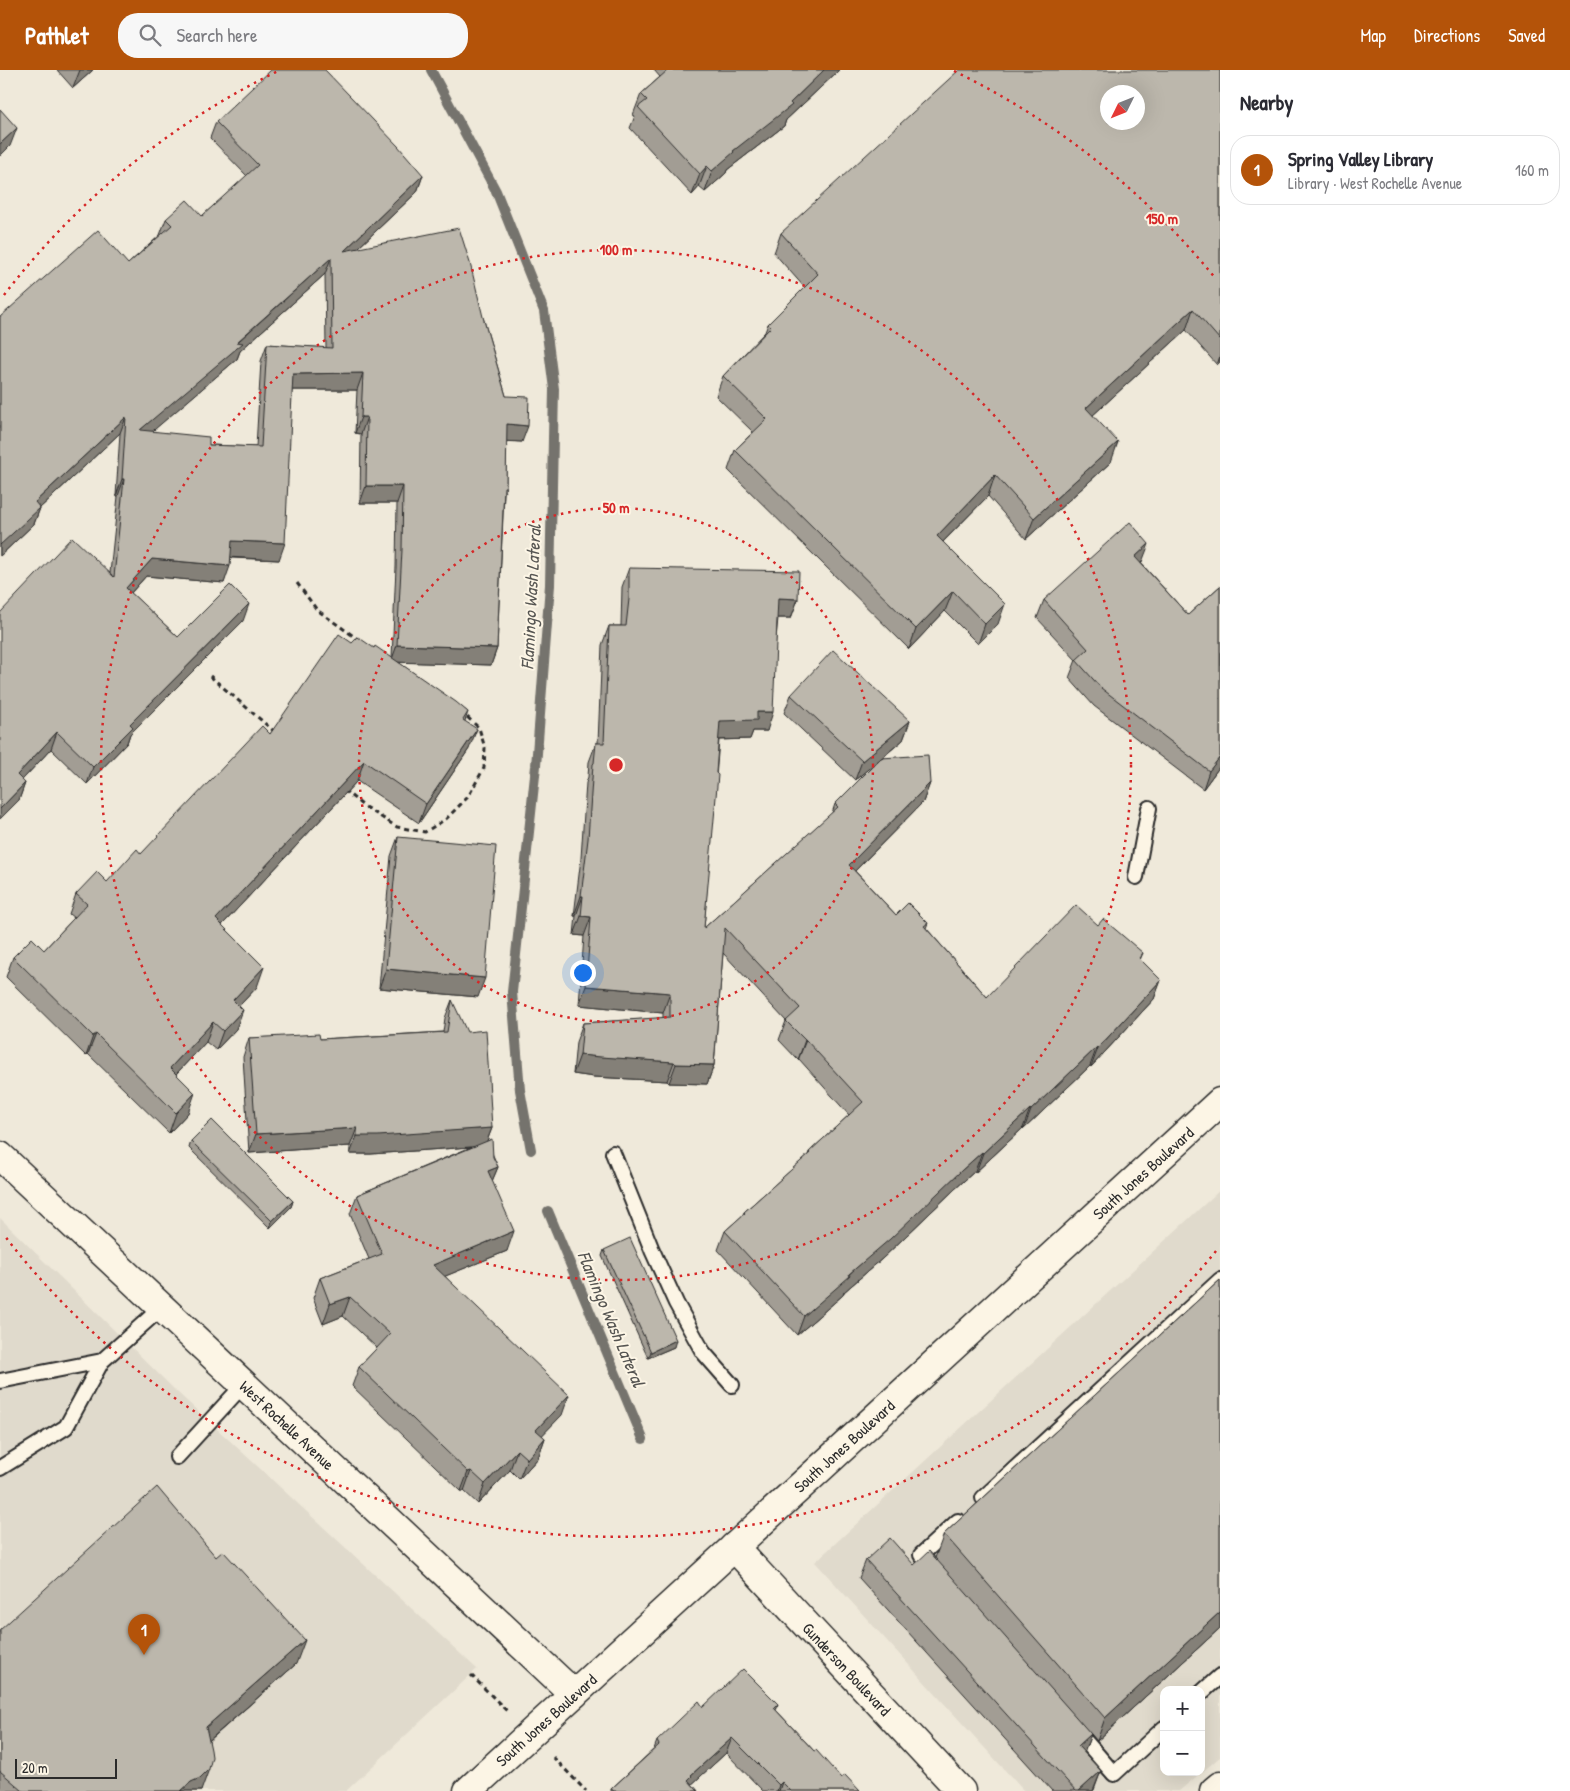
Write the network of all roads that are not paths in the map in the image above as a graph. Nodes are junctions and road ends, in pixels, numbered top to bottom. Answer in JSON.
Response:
{"nodes":[{"id":1,"x":1148,"y":808,"type":"dead end"},
{"id":2,"x":1136,"y":877,"type":"dead end"},
{"id":3,"x":1220,"y":1102,"type":"edge"},
{"id":4,"x":614,"y":1154,"type":"dead end"},
{"id":5,"x":0,"y":1156,"type":"edge"},
{"id":6,"x":1220,"y":1280,"type":"edge"},
{"id":7,"x":162,"y":1307,"type":"junction"},
{"id":8,"x":102,"y":1362,"type":"junction"},
{"id":9,"x":0,"y":1381,"type":"edge"},
{"id":10,"x":244,"y":1384,"type":"junction"},
{"id":11,"x":732,"y":1385,"type":"dead end"},
{"id":12,"x":177,"y":1457,"type":"dead end"},
{"id":13,"x":0,"y":1468,"type":"edge"},
{"id":14,"x":734,"y":1547,"type":"junction"},
{"id":15,"x":947,"y":1584,"type":"edge"},
{"id":16,"x":1220,"y":1676,"type":"edge"},
{"id":17,"x":1205,"y":1689,"type":"edge"},
{"id":18,"x":574,"y":1694,"type":"junction"},
{"id":19,"x":1063,"y":1715,"type":"edge"},
{"id":20,"x":1161,"y":1731,"type":"edge"},
{"id":21,"x":1220,"y":1786,"type":"edge"},
{"id":22,"x":468,"y":1791,"type":"edge"},
{"id":23,"x":961,"y":1791,"type":"edge"},
{"id":24,"x":1214,"y":1791,"type":"edge"}],
"edges":[{"from":1,"to":2,"type":"lane"},
{"from":3,"to":14,"type":"street","name":"South Jones Boulevard"},
{"from":4,"to":11,"type":"lane"},
{"from":5,"to":7,"type":"street","name":"West Rochelle Avenue"},
{"from":6,"to":15,"type":"lane"},
{"from":7,"to":8,"type":"lane"},
{"from":7,"to":10,"type":"street","name":"West Rochelle Avenue"},
{"from":8,"to":9,"type":"lane"},
{"from":8,"to":13,"type":"lane"},
{"from":10,"to":12,"type":"lane"},
{"from":10,"to":18,"type":"street","name":"West Rochelle Avenue"},
{"from":14,"to":18,"type":"street","name":"South Jones Boulevard"},
{"from":14,"to":23,"type":"street","name":"Gunderson Boulevard"},
{"from":16,"to":17,"type":"lane"},
{"from":18,"to":22,"type":"street","name":"South Jones Boulevard"},
{"from":19,"to":20,"type":"lane"},
{"from":21,"to":24,"type":"street"}]}
